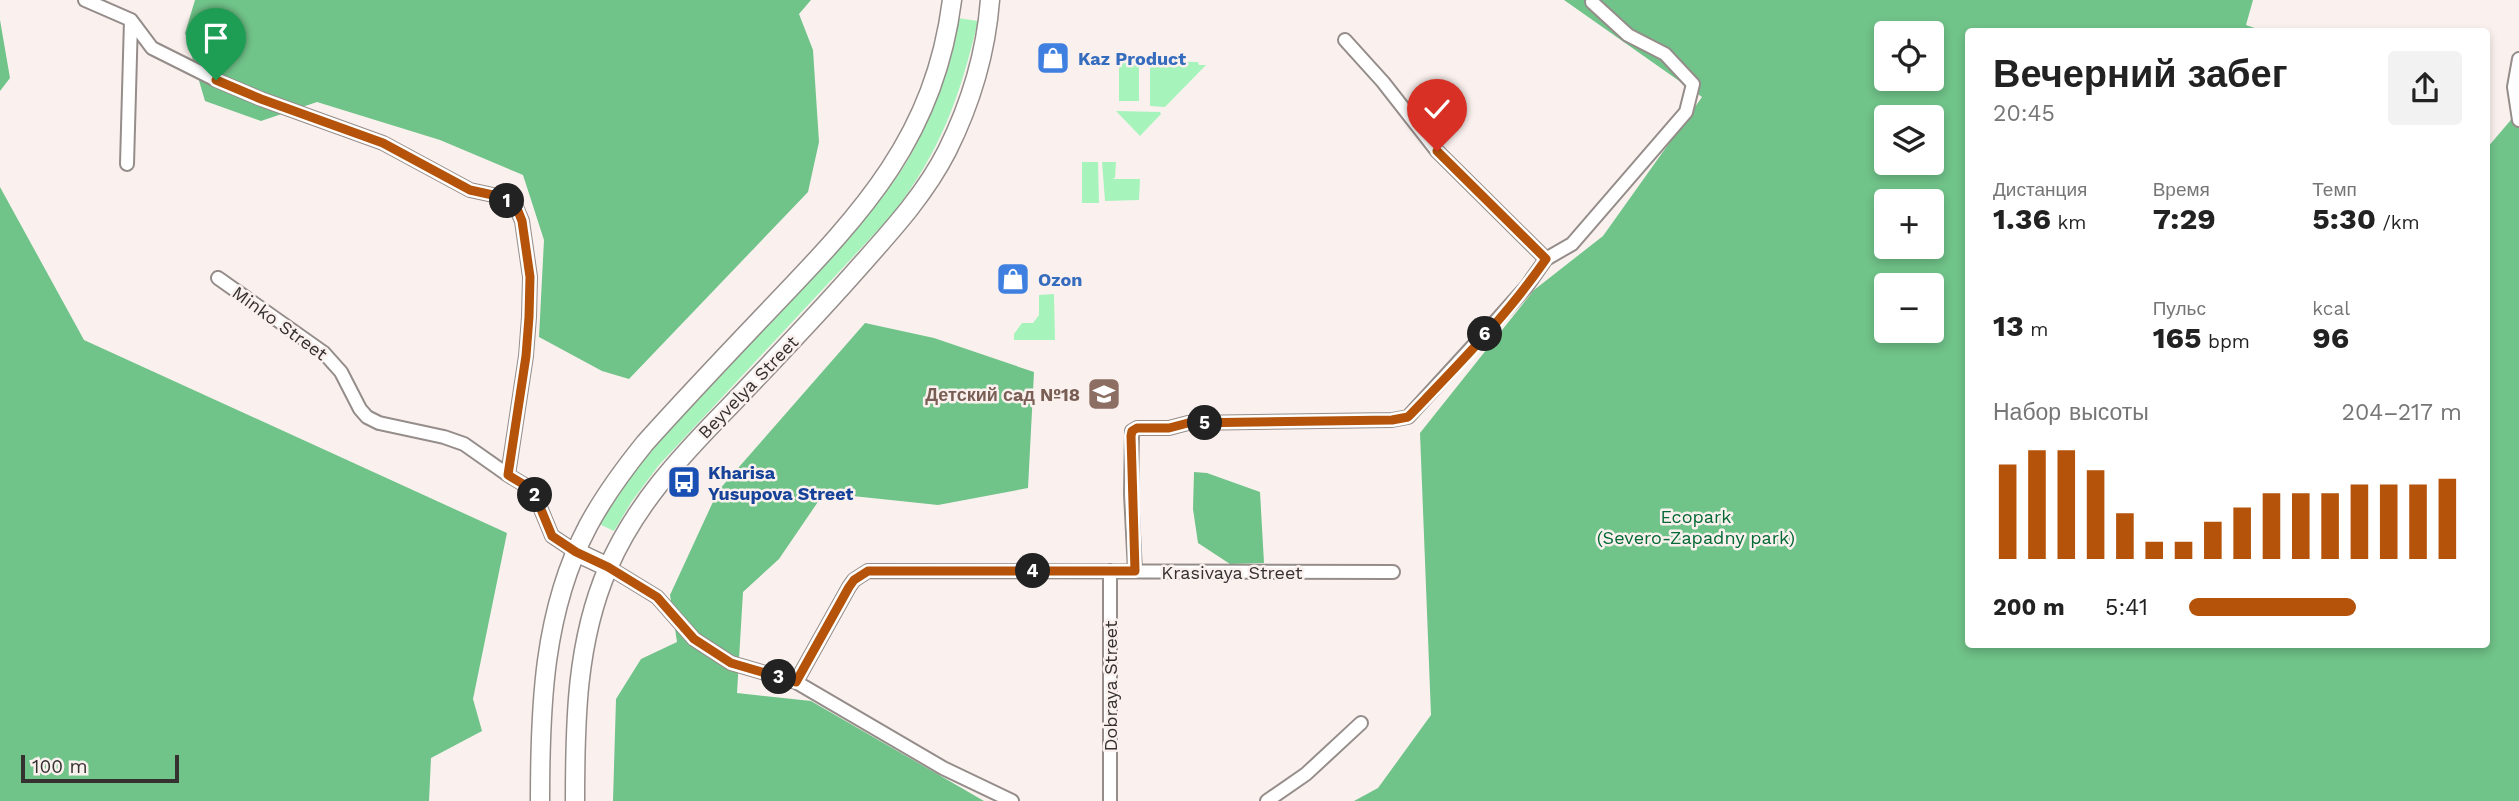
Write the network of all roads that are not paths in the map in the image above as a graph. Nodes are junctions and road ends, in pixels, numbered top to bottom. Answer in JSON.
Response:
{"nodes":[{"id":1,"x":85,"y":0,"type":"edge"},
{"id":2,"x":952,"y":0,"type":"edge"},
{"id":3,"x":990,"y":0,"type":"edge"},
{"id":4,"x":1592,"y":2,"type":"dead end"},
{"id":5,"x":131,"y":20,"type":"junction"},
{"id":6,"x":1345,"y":40,"type":"dead end"},
{"id":7,"x":2519,"y":59,"type":"edge"},
{"id":8,"x":2519,"y":120,"type":"edge"},
{"id":9,"x":127,"y":164,"type":"dead end"},
{"id":10,"x":1546,"y":259,"type":"junction"},
{"id":11,"x":218,"y":278,"type":"dead end"},
{"id":12,"x":508,"y":475,"type":"junction"},
{"id":13,"x":576,"y":552,"type":"junction"},
{"id":14,"x":608,"y":567,"type":"junction"},
{"id":15,"x":1110,"y":571,"type":"junction"},
{"id":16,"x":1135,"y":571,"type":"junction"},
{"id":17,"x":1393,"y":572,"type":"dead end"},
{"id":18,"x":796,"y":682,"type":"junction"},
{"id":19,"x":1361,"y":723,"type":"dead end"},
{"id":20,"x":540,"y":801,"type":"edge"},
{"id":21,"x":575,"y":801,"type":"edge"},
{"id":22,"x":1012,"y":801,"type":"edge"},
{"id":23,"x":1110,"y":801,"type":"edge"},
{"id":24,"x":1267,"y":801,"type":"edge"}],
"edges":[{"from":1,"to":5,"type":"street"},
{"from":2,"to":13,"type":"main road","name":"Beyvelya Street"},
{"from":3,"to":14,"type":"main road","name":"Beyvelya Street"},
{"from":4,"to":10,"type":"street"},
{"from":5,"to":9,"type":"street"},
{"from":5,"to":12,"type":"street"},
{"from":6,"to":10,"type":"street"},
{"from":7,"to":8,"type":"street"},
{"from":10,"to":16,"type":"street"},
{"from":11,"to":12,"type":"street","name":"Minko Street"},
{"from":12,"to":13,"type":"street","name":"Minko Street"},
{"from":13,"to":14,"type":"main road"},
{"from":13,"to":20,"type":"main road","name":"Beyvelya Street"},
{"from":14,"to":18,"type":"street"},
{"from":14,"to":21,"type":"main road","name":"Beyvelya Street"},
{"from":15,"to":16,"type":"street","name":"Krasivaya Street"},
{"from":15,"to":18,"type":"street","name":"Krasivaya Street"},
{"from":15,"to":23,"type":"street","name":"Dobraya Street"},
{"from":16,"to":17,"type":"street","name":"Krasivaya Street"},
{"from":18,"to":22,"type":"street"},
{"from":19,"to":24,"type":"street"}]}
